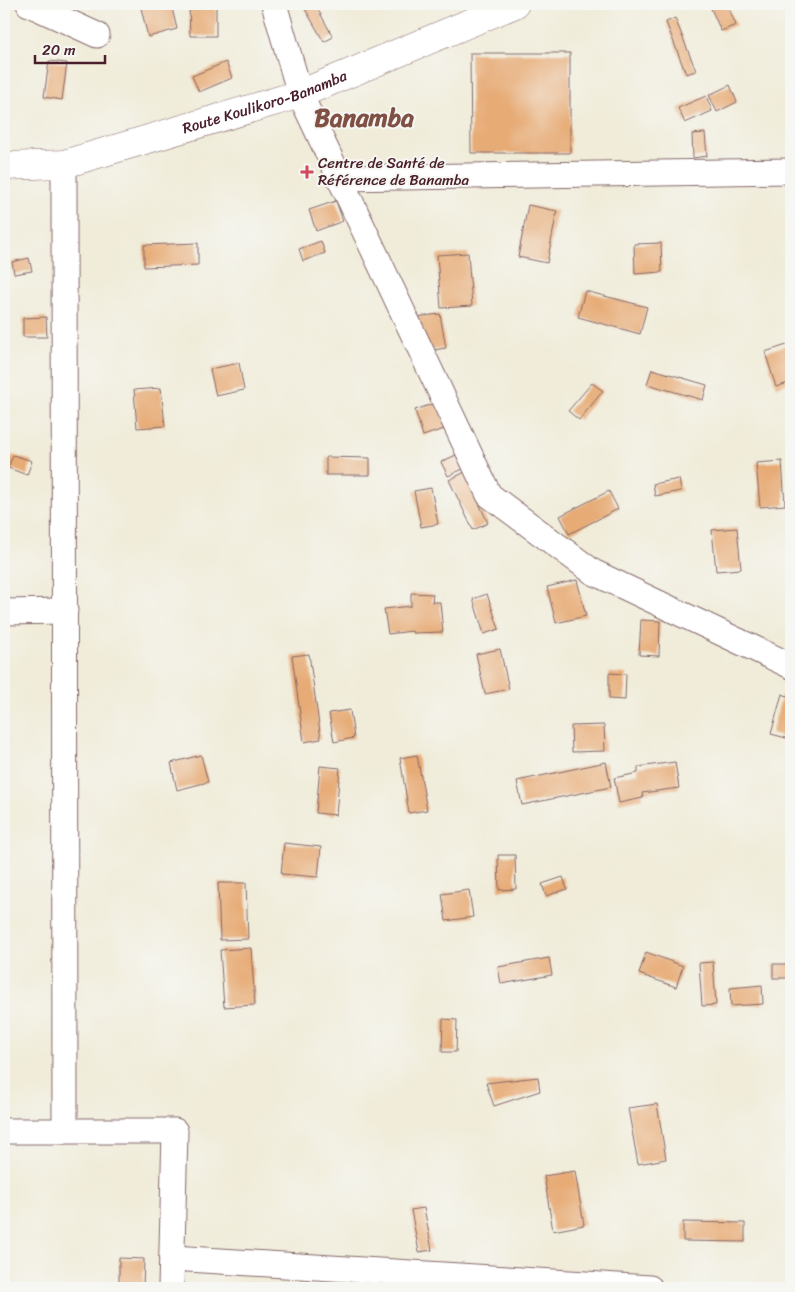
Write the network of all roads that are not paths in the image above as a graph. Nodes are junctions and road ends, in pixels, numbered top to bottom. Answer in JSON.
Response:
{"nodes":[{"id":1,"x":29,"y":4,"type":"edge"},
{"id":2,"x":274,"y":4,"type":"edge"},
{"id":3,"x":515,"y":4,"type":"edge"},
{"id":4,"x":96,"y":35,"type":"dead end"},
{"id":5,"x":300,"y":94,"type":"junction"},
{"id":6,"x":64,"y":164,"type":"junction"},
{"id":7,"x":4,"y":166,"type":"edge"},
{"id":8,"x":791,"y":171,"type":"edge"},
{"id":9,"x":339,"y":178,"type":"junction"},
{"id":10,"x":65,"y":611,"type":"junction"},
{"id":11,"x":4,"y":612,"type":"edge"},
{"id":12,"x":791,"y":666,"type":"edge"},
{"id":13,"x":4,"y":1131,"type":"edge"},
{"id":14,"x":65,"y":1131,"type":"junction"},
{"id":15,"x":172,"y":1258,"type":"junction"},
{"id":16,"x":494,"y":1283,"type":"edge"},
{"id":17,"x":171,"y":1288,"type":"edge"},
{"id":18,"x":650,"y":1288,"type":"edge"}],
"edges":[{"from":1,"to":4,"type":"street"},
{"from":2,"to":5,"type":"street"},
{"from":3,"to":5,"type":"street","name":"Route Koulikoro-Banamba"},
{"from":5,"to":6,"type":"street","name":"Route Koulikoro-Banamba"},
{"from":5,"to":9,"type":"street"},
{"from":6,"to":7,"type":"street","name":"Route Koulikoro-Banamba"},
{"from":6,"to":10,"type":"street"},
{"from":8,"to":9,"type":"street"},
{"from":9,"to":12,"type":"street"},
{"from":10,"to":11,"type":"street"},
{"from":10,"to":14,"type":"street"},
{"from":13,"to":14,"type":"street"},
{"from":14,"to":15,"type":"street"},
{"from":15,"to":16,"type":"street"},
{"from":15,"to":17,"type":"street"},
{"from":16,"to":18,"type":"street"}]}
